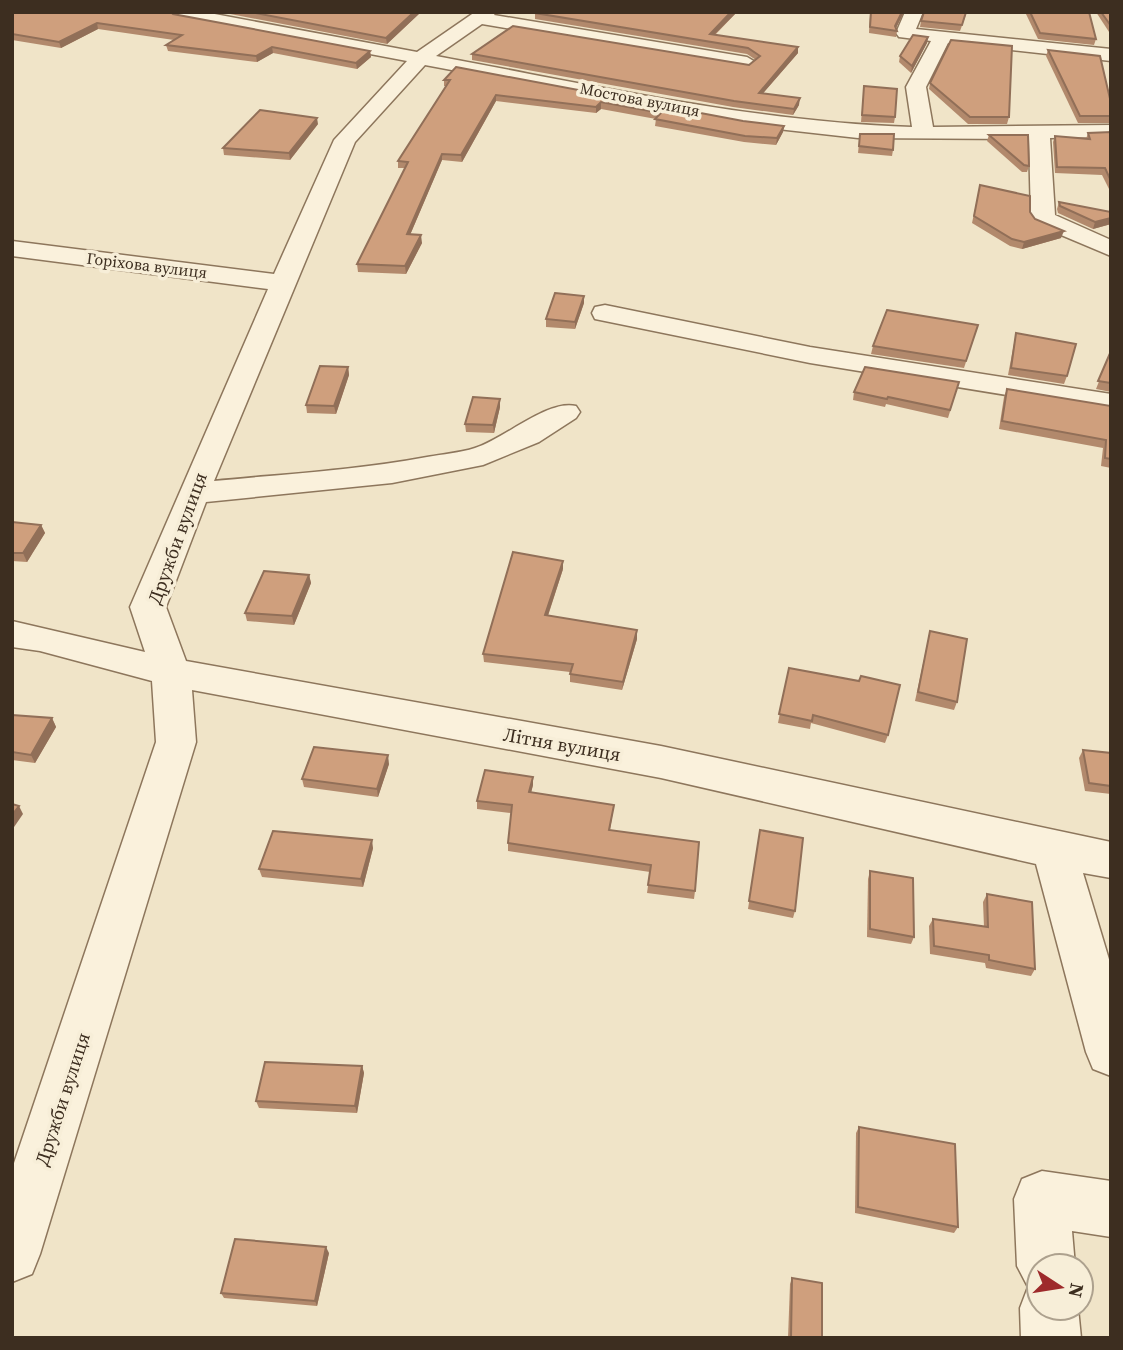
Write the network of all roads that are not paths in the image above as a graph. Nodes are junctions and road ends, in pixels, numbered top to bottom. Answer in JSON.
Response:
{"nodes":[{"id":1,"x":914,"y":12,"type":"edge"},
{"id":2,"x":180,"y":13,"type":"edge"},
{"id":3,"x":483,"y":15,"type":"edge"},
{"id":4,"x":942,"y":38,"type":"junction"},
{"id":5,"x":1111,"y":55,"type":"edge"},
{"id":6,"x":422,"y":57,"type":"junction"},
{"id":7,"x":747,"y":63,"type":"edge"},
{"id":8,"x":1038,"y":131,"type":"junction"},
{"id":9,"x":1111,"y":131,"type":"edge"},
{"id":10,"x":924,"y":134,"type":"junction"},
{"id":11,"x":12,"y":248,"type":"edge"},
{"id":12,"x":1111,"y":250,"type":"edge"},
{"id":13,"x":281,"y":283,"type":"junction"},
{"id":14,"x":605,"y":313,"type":"dead end"},
{"id":15,"x":1111,"y":403,"type":"edge"},
{"id":16,"x":565,"y":412,"type":"dead end"},
{"id":17,"x":193,"y":493,"type":"junction"},
{"id":18,"x":12,"y":635,"type":"edge"},
{"id":19,"x":171,"y":673,"type":"junction"},
{"id":20,"x":1054,"y":850,"type":"junction"},
{"id":21,"x":1111,"y":860,"type":"edge"},
{"id":22,"x":1111,"y":1052,"type":"edge"},
{"id":23,"x":1111,"y":1209,"type":"edge"},
{"id":24,"x":1045,"y":1252,"type":"edge"},
{"id":25,"x":12,"y":1254,"type":"edge"}],
"edges":[{"from":1,"to":4,"type":"street"},
{"from":2,"to":6,"type":"street","name":"Мостова вулиця"},
{"from":3,"to":6,"type":"street","name":"Дружби вулиця"},
{"from":3,"to":7,"type":"street"},
{"from":4,"to":5,"type":"street"},
{"from":4,"to":10,"type":"street"},
{"from":6,"to":10,"type":"street","name":"Мостова вулиця"},
{"from":6,"to":13,"type":"street","name":"Дружби вулиця"},
{"from":8,"to":9,"type":"street","name":"Мостова вулиця"},
{"from":8,"to":10,"type":"street","name":"Мостова вулиця"},
{"from":8,"to":12,"type":"street"},
{"from":11,"to":13,"type":"street","name":"Горіхова вулиця"},
{"from":13,"to":17,"type":"street","name":"Дружби вулиця"},
{"from":14,"to":15,"type":"street"},
{"from":16,"to":17,"type":"street"},
{"from":17,"to":19,"type":"street","name":"Дружби вулиця"},
{"from":18,"to":19,"type":"street","name":"Літня вулиця"},
{"from":19,"to":20,"type":"street","name":"Літня вулиця"},
{"from":19,"to":25,"type":"street","name":"Дружби вулиця"},
{"from":20,"to":21,"type":"street","name":"Літня вулиця"},
{"from":20,"to":22,"type":"street"},
{"from":23,"to":24,"type":"street"}]}
